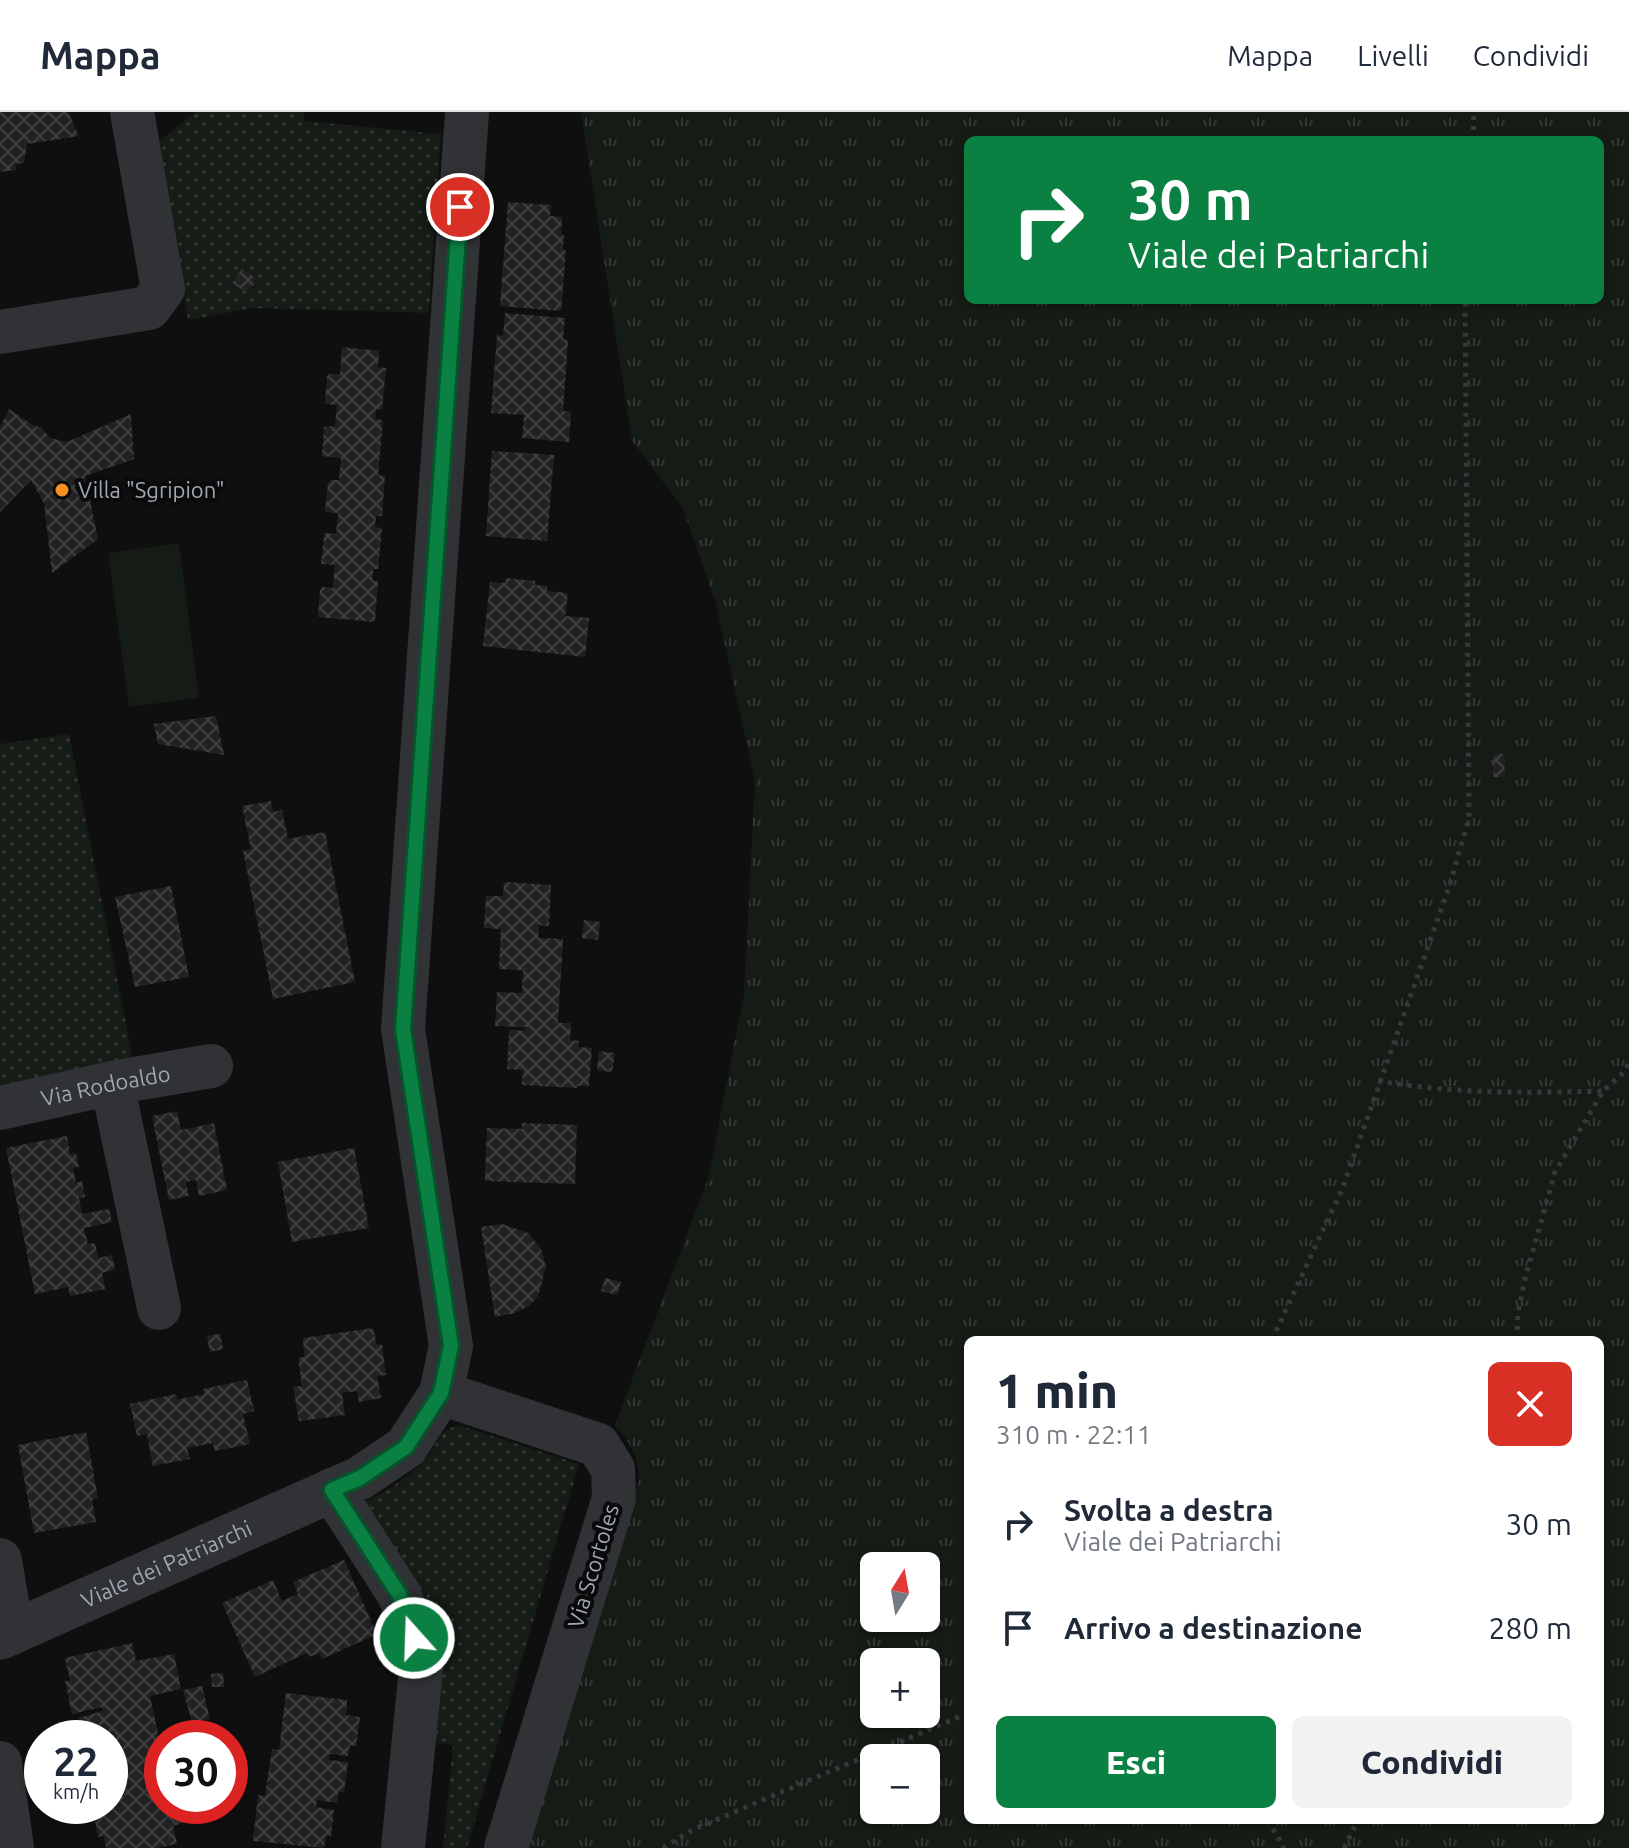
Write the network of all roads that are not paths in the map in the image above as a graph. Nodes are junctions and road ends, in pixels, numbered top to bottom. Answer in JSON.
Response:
{"nodes":[{"id":1,"x":132,"y":112,"type":"edge"},
{"id":2,"x":467,"y":112,"type":"edge"},
{"id":3,"x":0,"y":332,"type":"edge"},
{"id":4,"x":211,"y":1066,"type":"dead end"},
{"id":5,"x":112,"y":1083,"type":"junction"},
{"id":6,"x":0,"y":1108,"type":"edge"},
{"id":7,"x":159,"y":1308,"type":"dead end"},
{"id":8,"x":441,"y":1393,"type":"junction"},
{"id":9,"x":332,"y":1490,"type":"junction"},
{"id":10,"x":0,"y":1560,"type":"edge"},
{"id":11,"x":6,"y":1636,"type":"edge"},
{"id":12,"x":0,"y":1763,"type":"edge"},
{"id":13,"x":12,"y":1848,"type":"edge"},
{"id":14,"x":403,"y":1848,"type":"edge"},
{"id":15,"x":506,"y":1848,"type":"edge"}],
"edges":[{"from":1,"to":3,"type":"street"},
{"from":2,"to":8,"type":"street","name":"Viale dei Patriarchi"},
{"from":4,"to":5,"type":"street","name":"Via Rodoaldo"},
{"from":5,"to":6,"type":"street","name":"Via Rodoaldo"},
{"from":5,"to":7,"type":"street"},
{"from":8,"to":9,"type":"street","name":"Viale dei Patriarchi"},
{"from":8,"to":15,"type":"street","name":"Via Scortoles"},
{"from":9,"to":11,"type":"street","name":"Viale dei Patriarchi"},
{"from":9,"to":14,"type":"street"},
{"from":10,"to":11,"type":"street"},
{"from":12,"to":13,"type":"street"}]}
